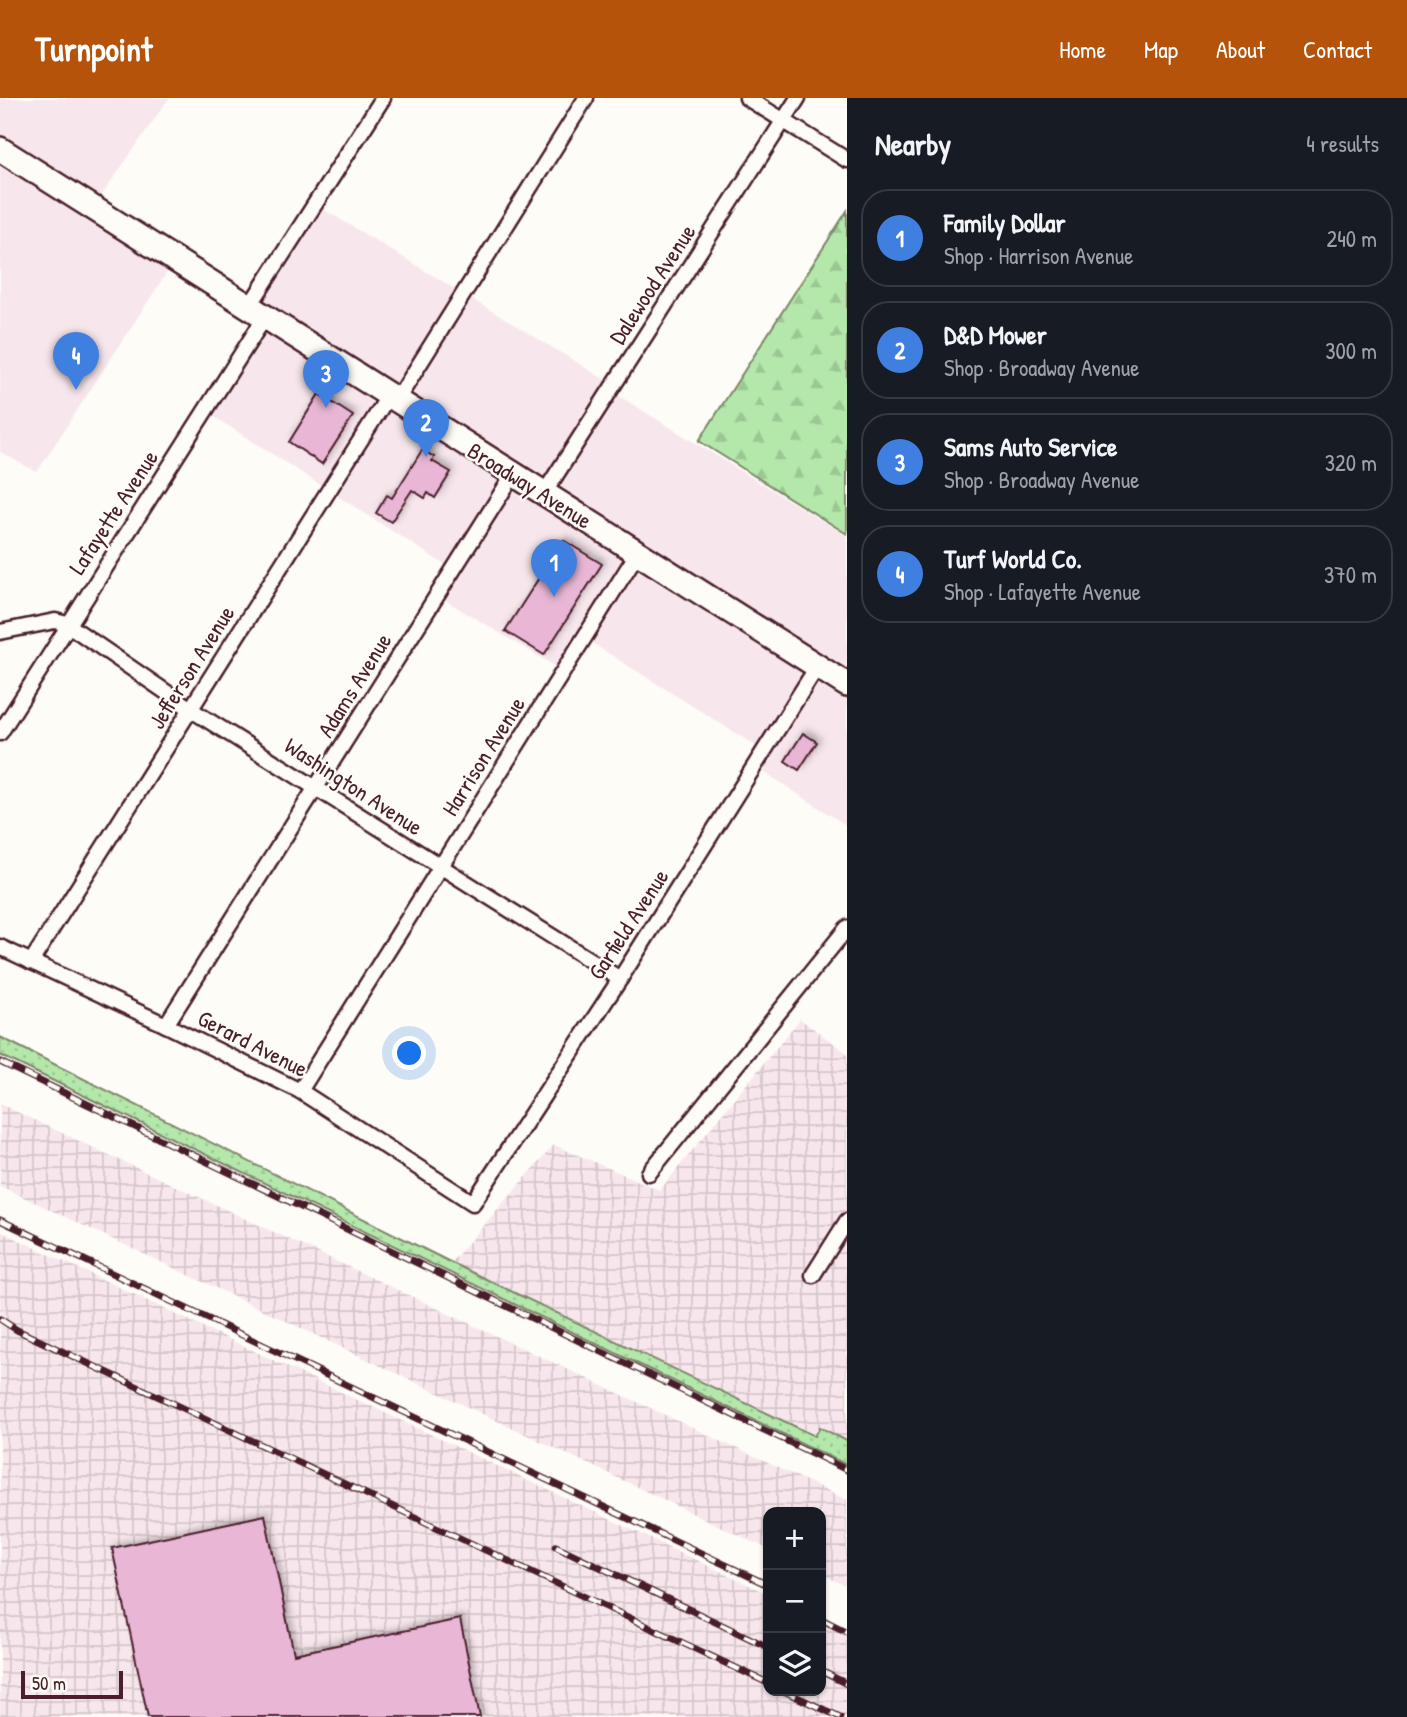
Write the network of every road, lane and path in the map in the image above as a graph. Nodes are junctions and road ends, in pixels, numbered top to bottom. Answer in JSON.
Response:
{"nodes":[{"id":1,"x":383,"y":98,"type":"edge"},
{"id":2,"x":586,"y":98,"type":"edge"},
{"id":3,"x":747,"y":98,"type":"edge"},
{"id":4,"x":798,"y":98,"type":"edge"},
{"id":5,"x":783,"y":121,"type":"junction"},
{"id":6,"x":0,"y":149,"type":"edge"},
{"id":7,"x":847,"y":160,"type":"edge"},
{"id":8,"x":257,"y":312,"type":"junction"},
{"id":9,"x":393,"y":398,"type":"junction"},
{"id":10,"x":513,"y":475,"type":"junction"},
{"id":11,"x":543,"y":495,"type":"junction"},
{"id":12,"x":638,"y":552,"type":"junction"},
{"id":13,"x":67,"y":624,"type":"junction"},
{"id":14,"x":0,"y":632,"type":"edge"},
{"id":15,"x":817,"y":667,"type":"junction"},
{"id":16,"x":847,"y":685,"type":"edge"},
{"id":17,"x":191,"y":709,"type":"junction"},
{"id":18,"x":0,"y":733,"type":"edge"},
{"id":19,"x":316,"y":788,"type":"junction"},
{"id":20,"x":439,"y":867,"type":"junction"},
{"id":21,"x":847,"y":928,"type":"edge"},
{"id":22,"x":0,"y":947,"type":"edge"},
{"id":23,"x":31,"y":962,"type":"junction"},
{"id":24,"x":620,"y":979,"type":"junction"},
{"id":25,"x":166,"y":1025,"type":"junction"},
{"id":26,"x":300,"y":1091,"type":"junction"},
{"id":27,"x":649,"y":1173,"type":"dead end"},
{"id":28,"x":472,"y":1203,"type":"joint"},
{"id":29,"x":847,"y":1221,"type":"edge"},
{"id":30,"x":813,"y":1275,"type":"dead end"}],
"edges":[{"from":1,"to":8,"type":"street","name":"Lafayette Avenue"},
{"from":2,"to":9,"type":"street","name":"Jefferson Avenue"},
{"from":3,"to":5,"type":"street"},
{"from":4,"to":5,"type":"street","name":"Dalewood Avenue"},
{"from":5,"to":7,"type":"street"},
{"from":5,"to":11,"type":"street","name":"Dalewood Avenue"},
{"from":6,"to":8,"type":"main road","name":"Broadway Avenue"},
{"from":8,"to":9,"type":"main road","name":"Broadway Avenue"},
{"from":8,"to":13,"type":"street","name":"Lafayette Avenue"},
{"from":9,"to":10,"type":"main road","name":"Broadway Avenue"},
{"from":9,"to":17,"type":"street","name":"Jefferson Avenue"},
{"from":10,"to":11,"type":"main road","name":"Broadway Avenue"},
{"from":10,"to":19,"type":"street","name":"Adams Avenue"},
{"from":11,"to":12,"type":"main road","name":"Broadway Avenue"},
{"from":12,"to":15,"type":"main road","name":"Broadway Avenue"},
{"from":12,"to":20,"type":"street","name":"Harrison Avenue"},
{"from":13,"to":14,"type":"street"},
{"from":13,"to":17,"type":"street","name":"Washington Avenue"},
{"from":13,"to":18,"type":"street","name":"Lafayette Avenue"},
{"from":15,"to":16,"type":"main road","name":"Broadway Avenue"},
{"from":15,"to":24,"type":"street","name":"Garfield Avenue"},
{"from":17,"to":19,"type":"street","name":"Washington Avenue"},
{"from":17,"to":23,"type":"street","name":"Jefferson Avenue"},
{"from":19,"to":20,"type":"street","name":"Washington Avenue"},
{"from":19,"to":25,"type":"street","name":"Adams Avenue"},
{"from":20,"to":24,"type":"street","name":"Washington Avenue"},
{"from":20,"to":26,"type":"street","name":"Harrison Avenue"},
{"from":21,"to":27,"type":"street"},
{"from":22,"to":23,"type":"street","name":"Gerard Avenue"},
{"from":23,"to":25,"type":"street","name":"Gerard Avenue"},
{"from":24,"to":28,"type":"street","name":"Garfield Avenue"},
{"from":25,"to":26,"type":"street","name":"Gerard Avenue"},
{"from":26,"to":28,"type":"street","name":"Gerard Avenue"},
{"from":29,"to":30,"type":"street"}]}
